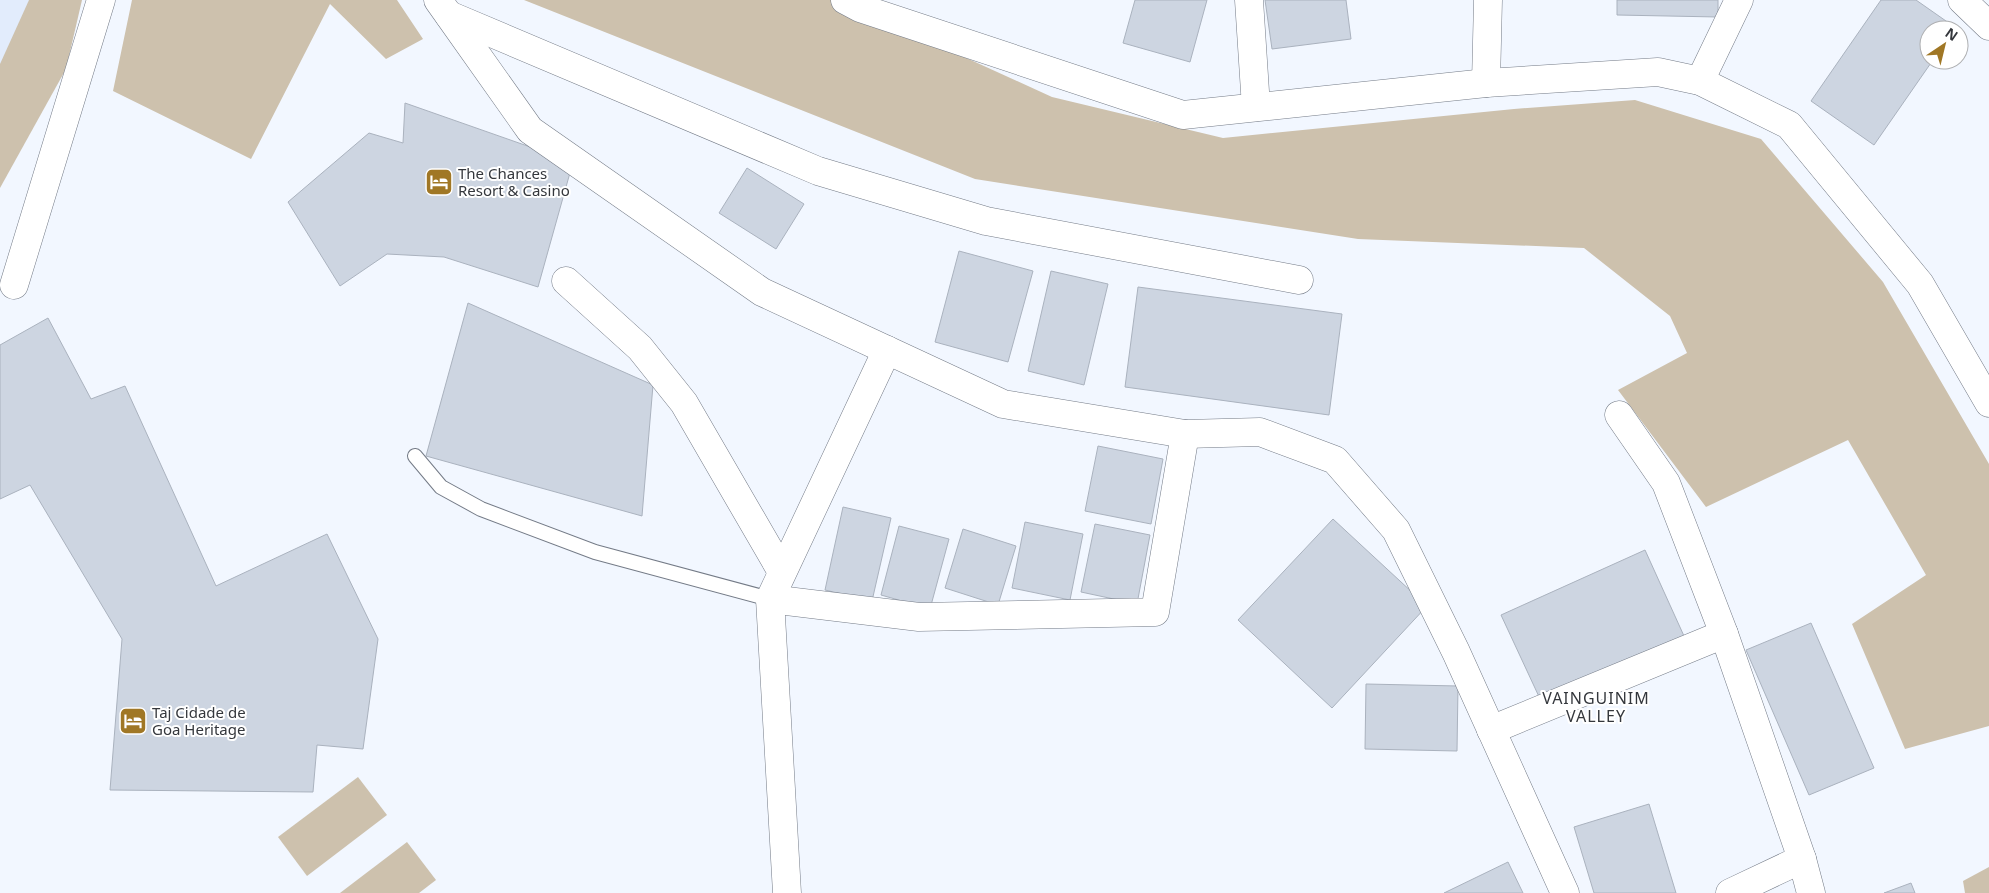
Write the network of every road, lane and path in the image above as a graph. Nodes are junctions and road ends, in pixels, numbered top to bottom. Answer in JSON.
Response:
{"nodes":[{"id":1,"x":101,"y":0,"type":"edge"},
{"id":2,"x":845,"y":0,"type":"edge"},
{"id":3,"x":1249,"y":0,"type":"edge"},
{"id":4,"x":1488,"y":0,"type":"edge"},
{"id":5,"x":1739,"y":0,"type":"edge"},
{"id":6,"x":1962,"y":0,"type":"edge"},
{"id":7,"x":443,"y":8,"type":"edge"},
{"id":8,"x":1989,"y":26,"type":"edge"},
{"id":9,"x":1700,"y":81,"type":"junction"},
{"id":10,"x":1486,"y":83,"type":"junction"},
{"id":11,"x":1256,"y":107,"type":"junction"},
{"id":12,"x":1299,"y":280,"type":"dead end"},
{"id":13,"x":566,"y":281,"type":"dead end"},
{"id":14,"x":14,"y":285,"type":"dead end"},
{"id":15,"x":888,"y":350,"type":"junction"},
{"id":16,"x":1987,"y":395,"type":"edge"},
{"id":17,"x":1619,"y":415,"type":"dead end"},
{"id":18,"x":1185,"y":434,"type":"junction"},
{"id":19,"x":415,"y":456,"type":"dead end"},
{"id":20,"x":782,"y":572,"type":"junction"},
{"id":21,"x":770,"y":599,"type":"junction"},
{"id":22,"x":1724,"y":634,"type":"junction"},
{"id":23,"x":1491,"y":730,"type":"junction"},
{"id":24,"x":1802,"y":859,"type":"junction"},
{"id":25,"x":787,"y":893,"type":"edge"},
{"id":26,"x":1564,"y":893,"type":"edge"},
{"id":27,"x":1730,"y":893,"type":"edge"},
{"id":28,"x":1811,"y":893,"type":"edge"}],
"edges":[{"from":1,"to":14,"type":"street"},
{"from":2,"to":11,"type":"street"},
{"from":3,"to":11,"type":"street"},
{"from":4,"to":10,"type":"street"},
{"from":5,"to":9,"type":"street"},
{"from":6,"to":8,"type":"street"},
{"from":7,"to":12,"type":"street"},
{"from":7,"to":15,"type":"street"},
{"from":9,"to":10,"type":"street"},
{"from":9,"to":16,"type":"street"},
{"from":10,"to":11,"type":"street"},
{"from":13,"to":20,"type":"street"},
{"from":15,"to":18,"type":"street"},
{"from":15,"to":20,"type":"street"},
{"from":17,"to":22,"type":"street"},
{"from":18,"to":21,"type":"street"},
{"from":18,"to":23,"type":"street"},
{"from":19,"to":21,"type":"lane"},
{"from":20,"to":21,"type":"street"},
{"from":21,"to":25,"type":"street"},
{"from":22,"to":23,"type":"street"},
{"from":22,"to":24,"type":"street"},
{"from":23,"to":26,"type":"street"},
{"from":24,"to":27,"type":"street"},
{"from":24,"to":28,"type":"street"}]}
